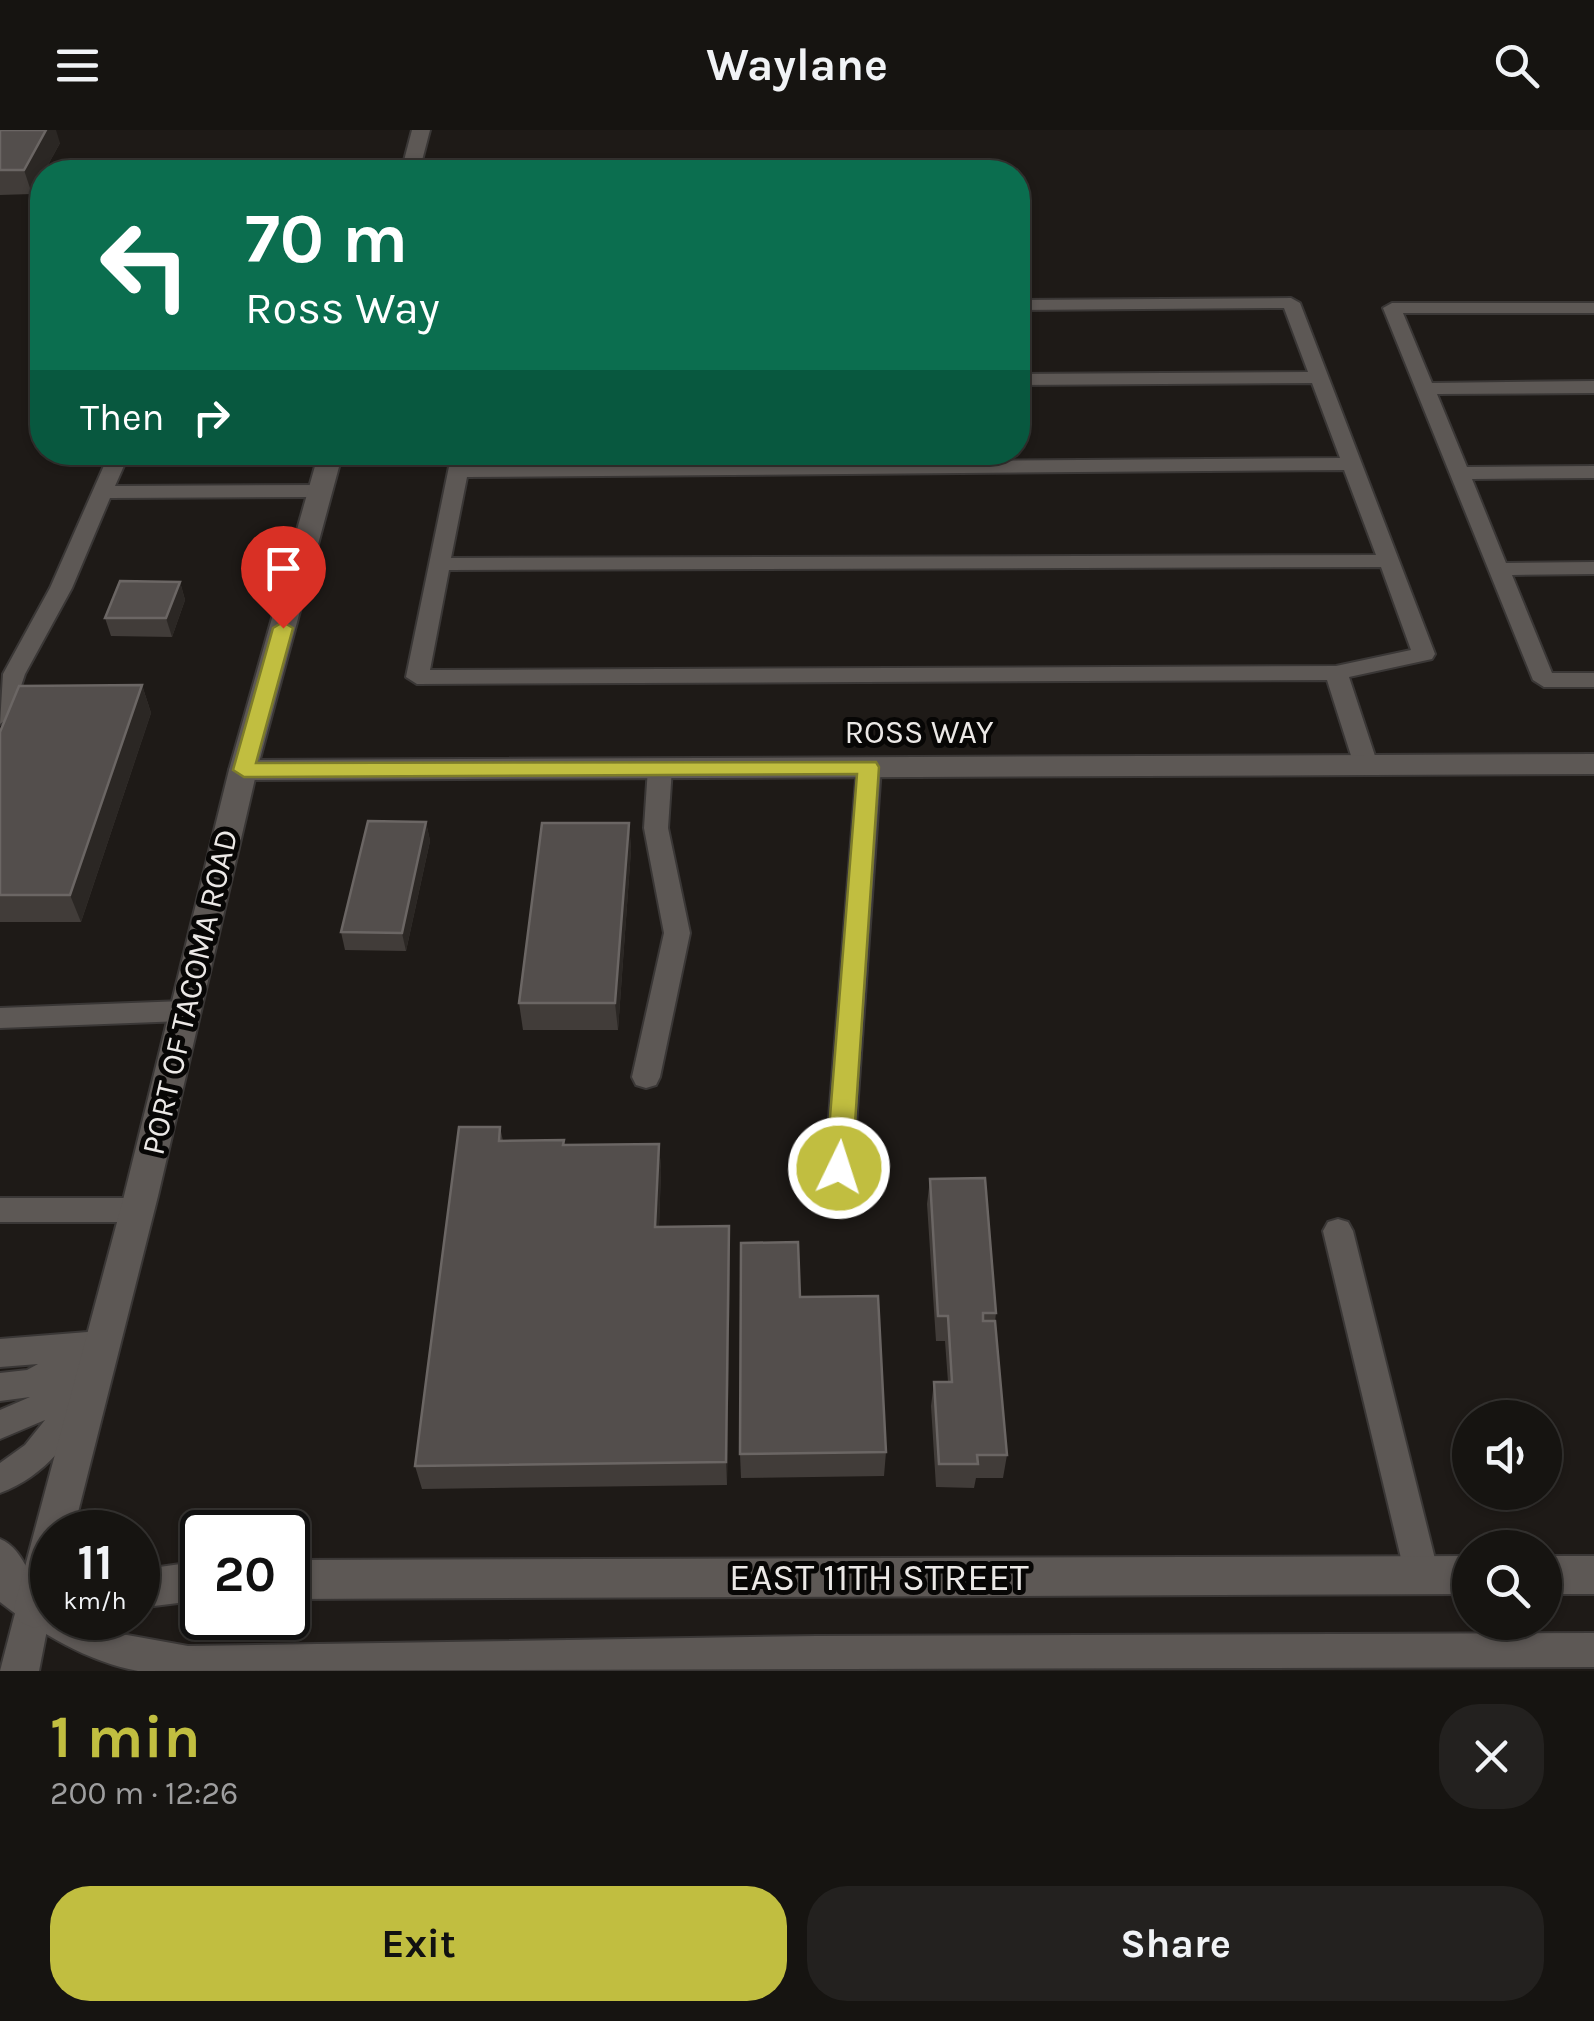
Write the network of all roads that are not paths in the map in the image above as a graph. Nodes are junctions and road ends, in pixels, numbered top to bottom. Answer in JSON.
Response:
{"nodes":[{"id":1,"x":421,"y":130,"type":"edge"},
{"id":2,"x":413,"y":160,"type":"edge"},
{"id":3,"x":1030,"y":305,"type":"edge"},
{"id":4,"x":1594,"y":308,"type":"edge"},
{"id":5,"x":1320,"y":377,"type":"junction"},
{"id":6,"x":1030,"y":380,"type":"edge"},
{"id":7,"x":1594,"y":387,"type":"edge"},
{"id":8,"x":1425,"y":389,"type":"junction"},
{"id":9,"x":1030,"y":463,"type":"edge"},
{"id":10,"x":1352,"y":464,"type":"junction"},
{"id":11,"x":114,"y":465,"type":"edge"},
{"id":12,"x":327,"y":465,"type":"edge"},
{"id":13,"x":460,"y":465,"type":"edge"},
{"id":14,"x":1594,"y":472,"type":"edge"},
{"id":15,"x":1459,"y":473,"type":"junction"},
{"id":16,"x":320,"y":491,"type":"junction"},
{"id":17,"x":101,"y":492,"type":"junction"},
{"id":18,"x":1390,"y":561,"type":"junction"},
{"id":19,"x":440,"y":564,"type":"junction"},
{"id":20,"x":1594,"y":568,"type":"edge"},
{"id":21,"x":1498,"y":569,"type":"junction"},
{"id":22,"x":1336,"y":673,"type":"junction"},
{"id":23,"x":1594,"y":680,"type":"edge"},
{"id":24,"x":0,"y":716,"type":"edge"},
{"id":25,"x":1594,"y":764,"type":"edge"},
{"id":26,"x":1366,"y":766,"type":"junction"},
{"id":27,"x":868,"y":767,"type":"junction"},
{"id":28,"x":660,"y":768,"type":"junction"},
{"id":29,"x":244,"y":770,"type":"junction"},
{"id":30,"x":183,"y":1011,"type":"junction"},
{"id":31,"x":0,"y":1018,"type":"edge"},
{"id":32,"x":646,"y":1078,"type":"dead end"},
{"id":33,"x":839,"y":1168,"type":"dead end"},
{"id":34,"x":0,"y":1210,"type":"edge"},
{"id":35,"x":138,"y":1210,"type":"junction"},
{"id":36,"x":1338,"y":1231,"type":"dead end"},
{"id":37,"x":100,"y":1345,"type":"junction"},
{"id":38,"x":0,"y":1353,"type":"edge"},
{"id":39,"x":0,"y":1388,"type":"edge"},
{"id":40,"x":0,"y":1425,"type":"edge"},
{"id":41,"x":0,"y":1478,"type":"edge"},
{"id":42,"x":59,"y":1510,"type":"edge"},
{"id":43,"x":0,"y":1555,"type":"edge"},
{"id":44,"x":1422,"y":1575,"type":"junction"},
{"id":45,"x":1452,"y":1575,"type":"edge"},
{"id":46,"x":1562,"y":1575,"type":"edge"},
{"id":47,"x":1594,"y":1575,"type":"edge"},
{"id":48,"x":310,"y":1580,"type":"edge"},
{"id":49,"x":0,"y":1582,"type":"edge"},
{"id":50,"x":29,"y":1607,"type":"edge"},
{"id":51,"x":1594,"y":1650,"type":"edge"},
{"id":52,"x":18,"y":1671,"type":"edge"}],
"edges":[{"from":1,"to":2,"type":"street"},
{"from":3,"to":5,"type":"lane"},
{"from":4,"to":8,"type":"lane"},
{"from":5,"to":6,"type":"lane"},
{"from":5,"to":10,"type":"lane"},
{"from":7,"to":8,"type":"lane"},
{"from":8,"to":15,"type":"lane"},
{"from":9,"to":10,"type":"lane"},
{"from":10,"to":18,"type":"lane"},
{"from":11,"to":17,"type":"lane"},
{"from":12,"to":16,"type":"street","name":"PORT OF TACOMA ROAD"},
{"from":13,"to":19,"type":"lane"},
{"from":14,"to":15,"type":"lane"},
{"from":15,"to":21,"type":"lane"},
{"from":16,"to":17,"type":"lane"},
{"from":16,"to":29,"type":"street","name":"PORT OF TACOMA ROAD"},
{"from":17,"to":24,"type":"lane"},
{"from":18,"to":19,"type":"lane"},
{"from":18,"to":22,"type":"lane"},
{"from":19,"to":22,"type":"lane"},
{"from":20,"to":21,"type":"lane"},
{"from":21,"to":23,"type":"lane"},
{"from":22,"to":26,"type":"lane"},
{"from":25,"to":26,"type":"street","name":"ROSS WAY"},
{"from":26,"to":27,"type":"street","name":"ROSS WAY"},
{"from":27,"to":28,"type":"street","name":"ROSS WAY"},
{"from":27,"to":33,"type":"lane"},
{"from":28,"to":29,"type":"street","name":"ROSS WAY"},
{"from":28,"to":32,"type":"lane"},
{"from":29,"to":30,"type":"street","name":"PORT OF TACOMA ROAD"},
{"from":30,"to":31,"type":"lane"},
{"from":30,"to":35,"type":"street","name":"PORT OF TACOMA ROAD"},
{"from":34,"to":35,"type":"lane"},
{"from":35,"to":37,"type":"street","name":"PORT OF TACOMA ROAD"},
{"from":36,"to":44,"type":"lane"},
{"from":37,"to":38,"type":"lane"},
{"from":37,"to":39,"type":"lane"},
{"from":37,"to":40,"type":"lane"},
{"from":37,"to":41,"type":"lane"},
{"from":37,"to":42,"type":"street","name":"PORT OF TACOMA ROAD"},
{"from":43,"to":50,"type":"lane"},
{"from":44,"to":45,"type":"street","name":"EAST 11TH STREET"},
{"from":44,"to":48,"type":"street","name":"EAST 11TH STREET"},
{"from":46,"to":47,"type":"street"},
{"from":49,"to":50,"type":"lane"},
{"from":50,"to":51,"type":"lane"},
{"from":50,"to":52,"type":"street","name":"PORT OF TACOMA ROAD"}]}
